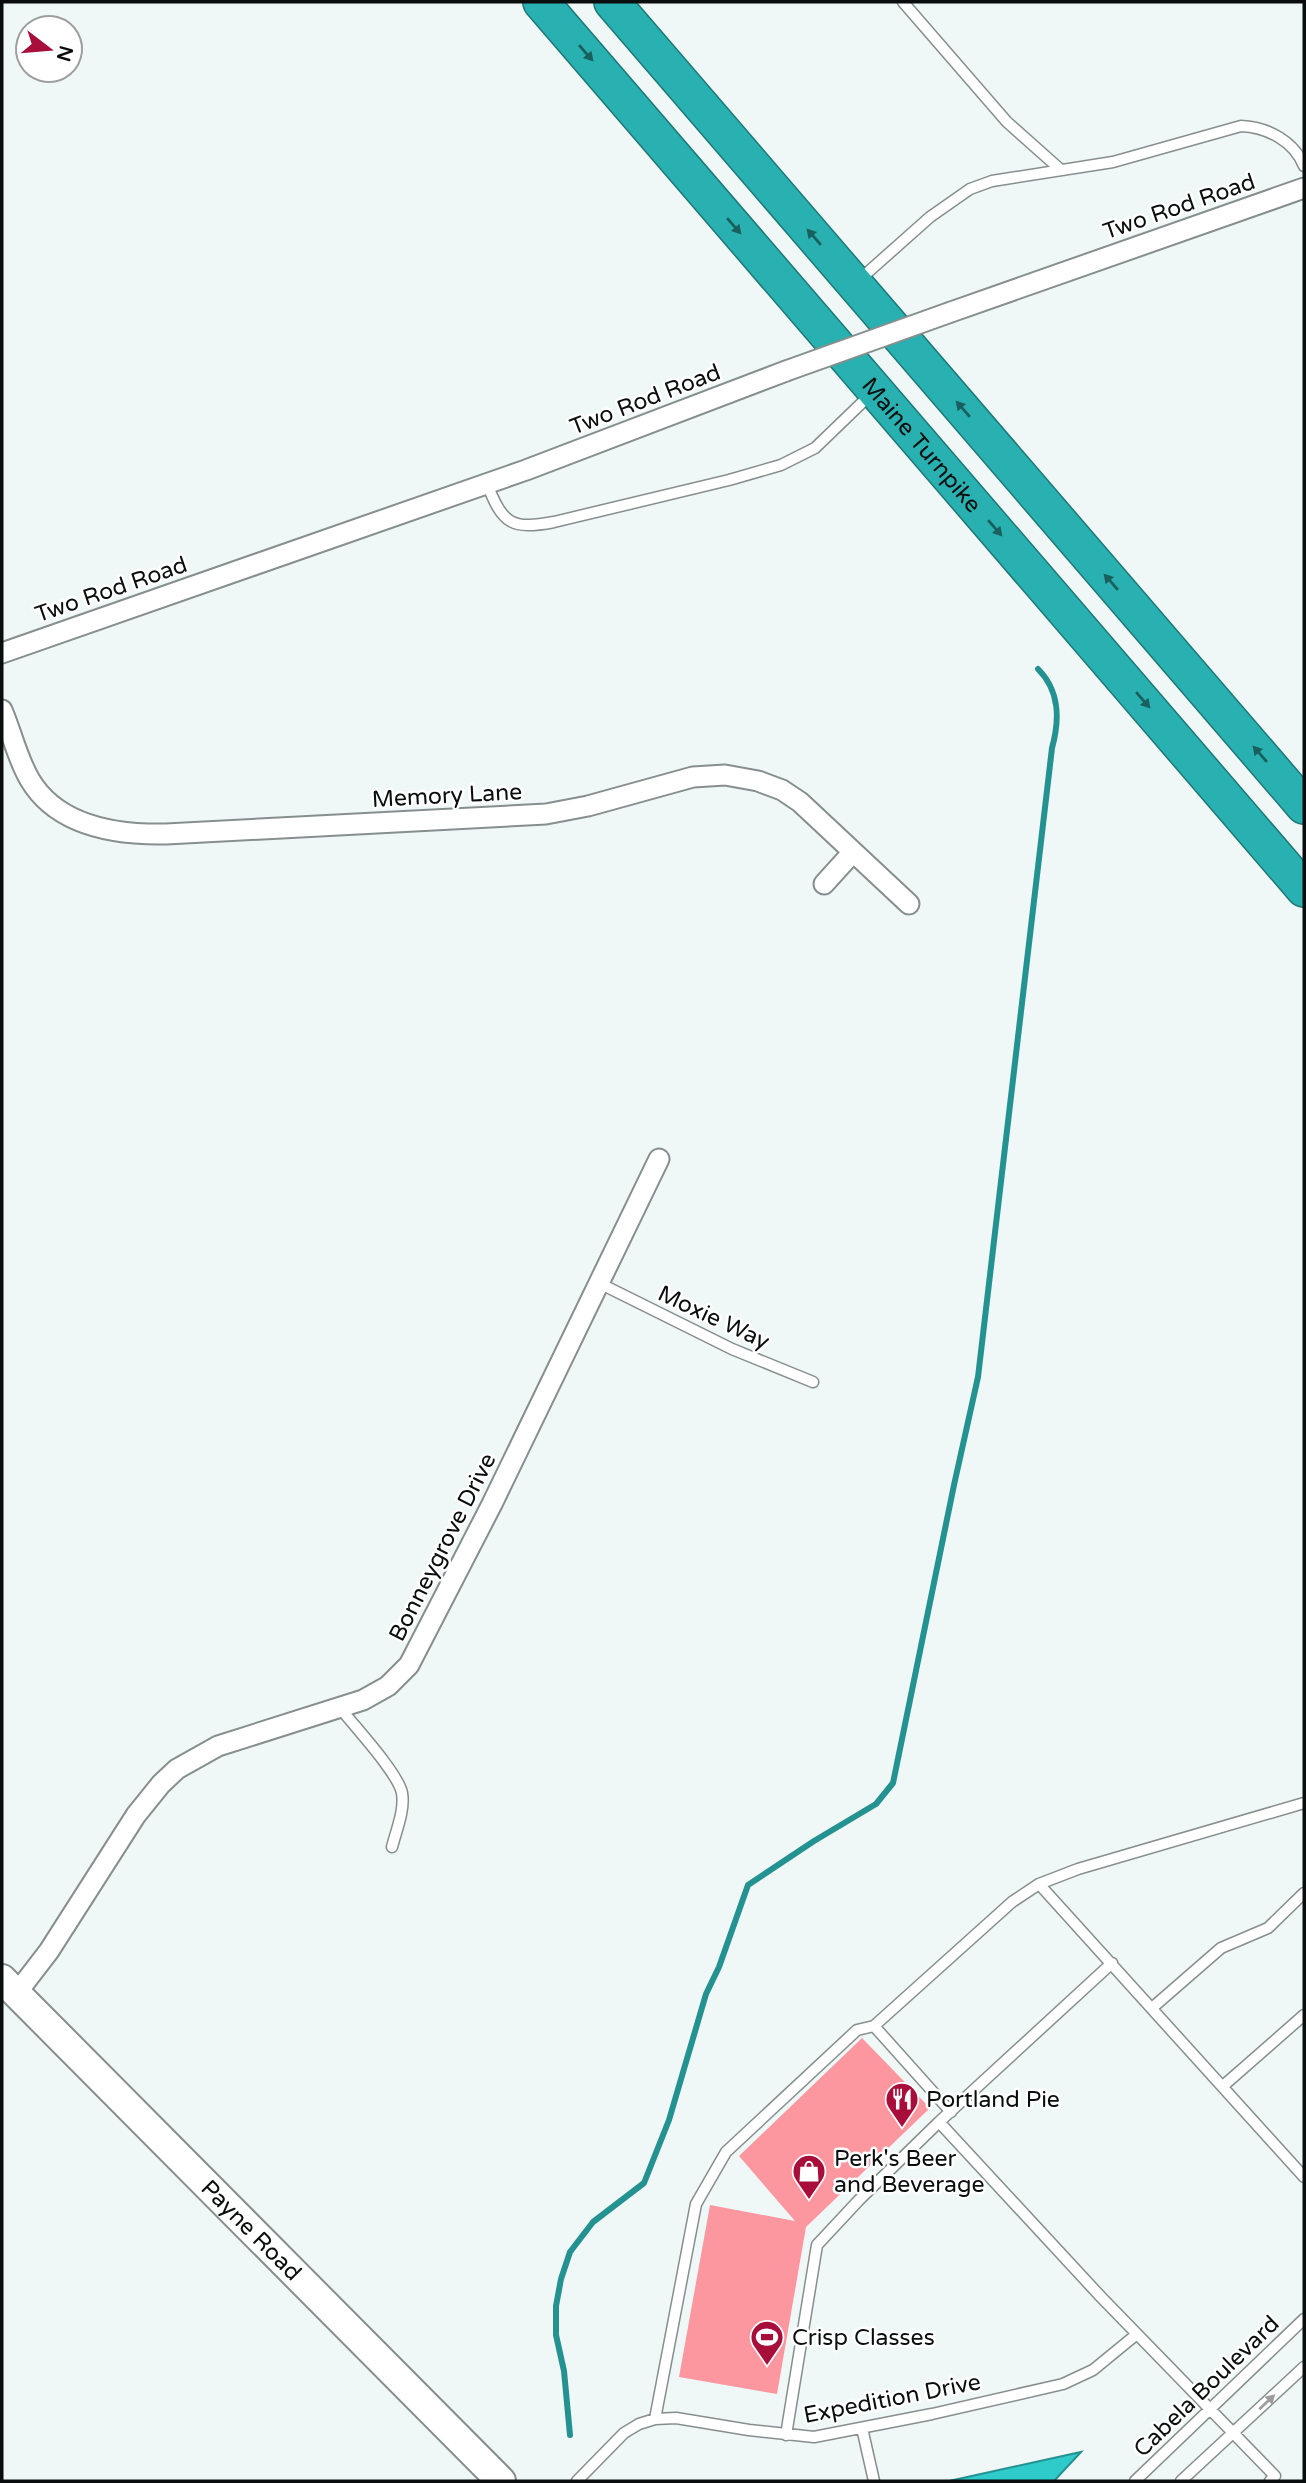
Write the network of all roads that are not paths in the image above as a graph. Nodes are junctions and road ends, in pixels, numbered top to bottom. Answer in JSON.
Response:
{"nodes":[{"id":1,"x":541,"y":2,"type":"edge"},
{"id":2,"x":612,"y":2,"type":"edge"},
{"id":3,"x":903,"y":2,"type":"edge"},
{"id":4,"x":1304,"y":166,"type":"edge"},
{"id":5,"x":1061,"y":170,"type":"junction"},
{"id":6,"x":1304,"y":188,"type":"edge"},
{"id":7,"x":855,"y":284,"type":"junction"},
{"id":8,"x":876,"y":390,"type":"junction"},
{"id":9,"x":487,"y":484,"type":"junction"},
{"id":10,"x":2,"y":653,"type":"edge"},
{"id":11,"x":2,"y":710,"type":"edge"},
{"id":12,"x":1304,"y":806,"type":"edge"},
{"id":13,"x":853,"y":852,"type":"junction"},
{"id":14,"x":824,"y":884,"type":"dead end"},
{"id":15,"x":1304,"y":889,"type":"edge"},
{"id":16,"x":909,"y":904,"type":"dead end"},
{"id":17,"x":659,"y":1159,"type":"dead end"},
{"id":18,"x":599,"y":1283,"type":"junction"},
{"id":19,"x":814,"y":1382,"type":"dead end"},
{"id":20,"x":341,"y":1709,"type":"junction"},
{"id":21,"x":1304,"y":1803,"type":"edge"},
{"id":22,"x":392,"y":1847,"type":"dead end"},
{"id":23,"x":1039,"y":1884,"type":"junction"},
{"id":24,"x":1304,"y":1893,"type":"edge"},
{"id":25,"x":1112,"y":1963,"type":"junction"},
{"id":26,"x":9,"y":1987,"type":"edge"},
{"id":27,"x":1152,"y":2008,"type":"junction"},
{"id":28,"x":1304,"y":2015,"type":"edge"},
{"id":29,"x":874,"y":2026,"type":"junction"},
{"id":30,"x":1223,"y":2086,"type":"junction"},
{"id":31,"x":951,"y":2112,"type":"junction"},
{"id":32,"x":939,"y":2122,"type":"junction"},
{"id":33,"x":1304,"y":2177,"type":"edge"},
{"id":34,"x":1304,"y":2319,"type":"edge"},
{"id":35,"x":1138,"y":2334,"type":"junction"},
{"id":36,"x":1304,"y":2367,"type":"edge"},
{"id":37,"x":1210,"y":2409,"type":"junction"},
{"id":38,"x":655,"y":2419,"type":"junction"},
{"id":39,"x":862,"y":2428,"type":"junction"},
{"id":40,"x":1233,"y":2433,"type":"junction"},
{"id":41,"x":786,"y":2435,"type":"junction"},
{"id":42,"x":501,"y":2481,"type":"edge"},
{"id":43,"x":577,"y":2481,"type":"edge"},
{"id":44,"x":874,"y":2481,"type":"edge"},
{"id":45,"x":1135,"y":2481,"type":"edge"},
{"id":46,"x":1181,"y":2481,"type":"edge"},
{"id":47,"x":1270,"y":2481,"type":"edge"}],
"edges":[{"from":1,"to":8,"type":"highway","name":"Maine Turnpike","one_way":true},
{"from":7,"to":2,"type":"highway","one_way":true},
{"from":3,"to":5,"type":"lane"},
{"from":4,"to":5,"type":"lane"},
{"from":5,"to":7,"type":"lane"},
{"from":6,"to":9,"type":"street","name":"Two Rod Road","bridge":true},
{"from":12,"to":7,"type":"highway","one_way":true},
{"from":8,"to":9,"type":"lane"},
{"from":8,"to":15,"type":"highway","name":"Maine Turnpike","one_way":true},
{"from":9,"to":10,"type":"street","name":"Two Rod Road"},
{"from":11,"to":13,"type":"street","name":"Memory Lane"},
{"from":13,"to":14,"type":"street"},
{"from":13,"to":16,"type":"street","name":"Memory Lane"},
{"from":17,"to":18,"type":"street","name":"Bonneygrove Drive"},
{"from":18,"to":19,"type":"lane","name":"Moxie Way"},
{"from":18,"to":20,"type":"street","name":"Bonneygrove Drive"},
{"from":20,"to":22,"type":"lane"},
{"from":20,"to":26,"type":"street","name":"Bonneygrove Drive"},
{"from":21,"to":23,"type":"lane"},
{"from":23,"to":25,"type":"lane"},
{"from":23,"to":29,"type":"lane"},
{"from":24,"to":27,"type":"lane"},
{"from":25,"to":27,"type":"lane"},
{"from":25,"to":31,"type":"lane"},
{"from":26,"to":42,"type":"main road","name":"Payne Road"},
{"from":27,"to":30,"type":"lane"},
{"from":28,"to":30,"type":"lane"},
{"from":29,"to":31,"type":"lane"},
{"from":29,"to":38,"type":"lane"},
{"from":30,"to":33,"type":"lane"},
{"from":31,"to":32,"type":"lane"},
{"from":32,"to":35,"type":"lane"},
{"from":32,"to":41,"type":"lane"},
{"from":34,"to":37,"type":"lane","name":"Cabela Boulevard"},
{"from":35,"to":37,"type":"lane"},
{"from":35,"to":39,"type":"lane","name":"Expedition Drive"},
{"from":40,"to":36,"type":"lane","one_way":true},
{"from":37,"to":40,"type":"lane"},
{"from":37,"to":45,"type":"lane","name":"Cabela Boulevard"},
{"from":38,"to":41,"type":"lane","name":"Expedition Drive"},
{"from":38,"to":43,"type":"lane","name":"Expedition Drive"},
{"from":39,"to":41,"type":"lane","name":"Expedition Drive"},
{"from":39,"to":44,"type":"lane"},
{"from":40,"to":46,"type":"lane"},
{"from":40,"to":47,"type":"lane"}]}
